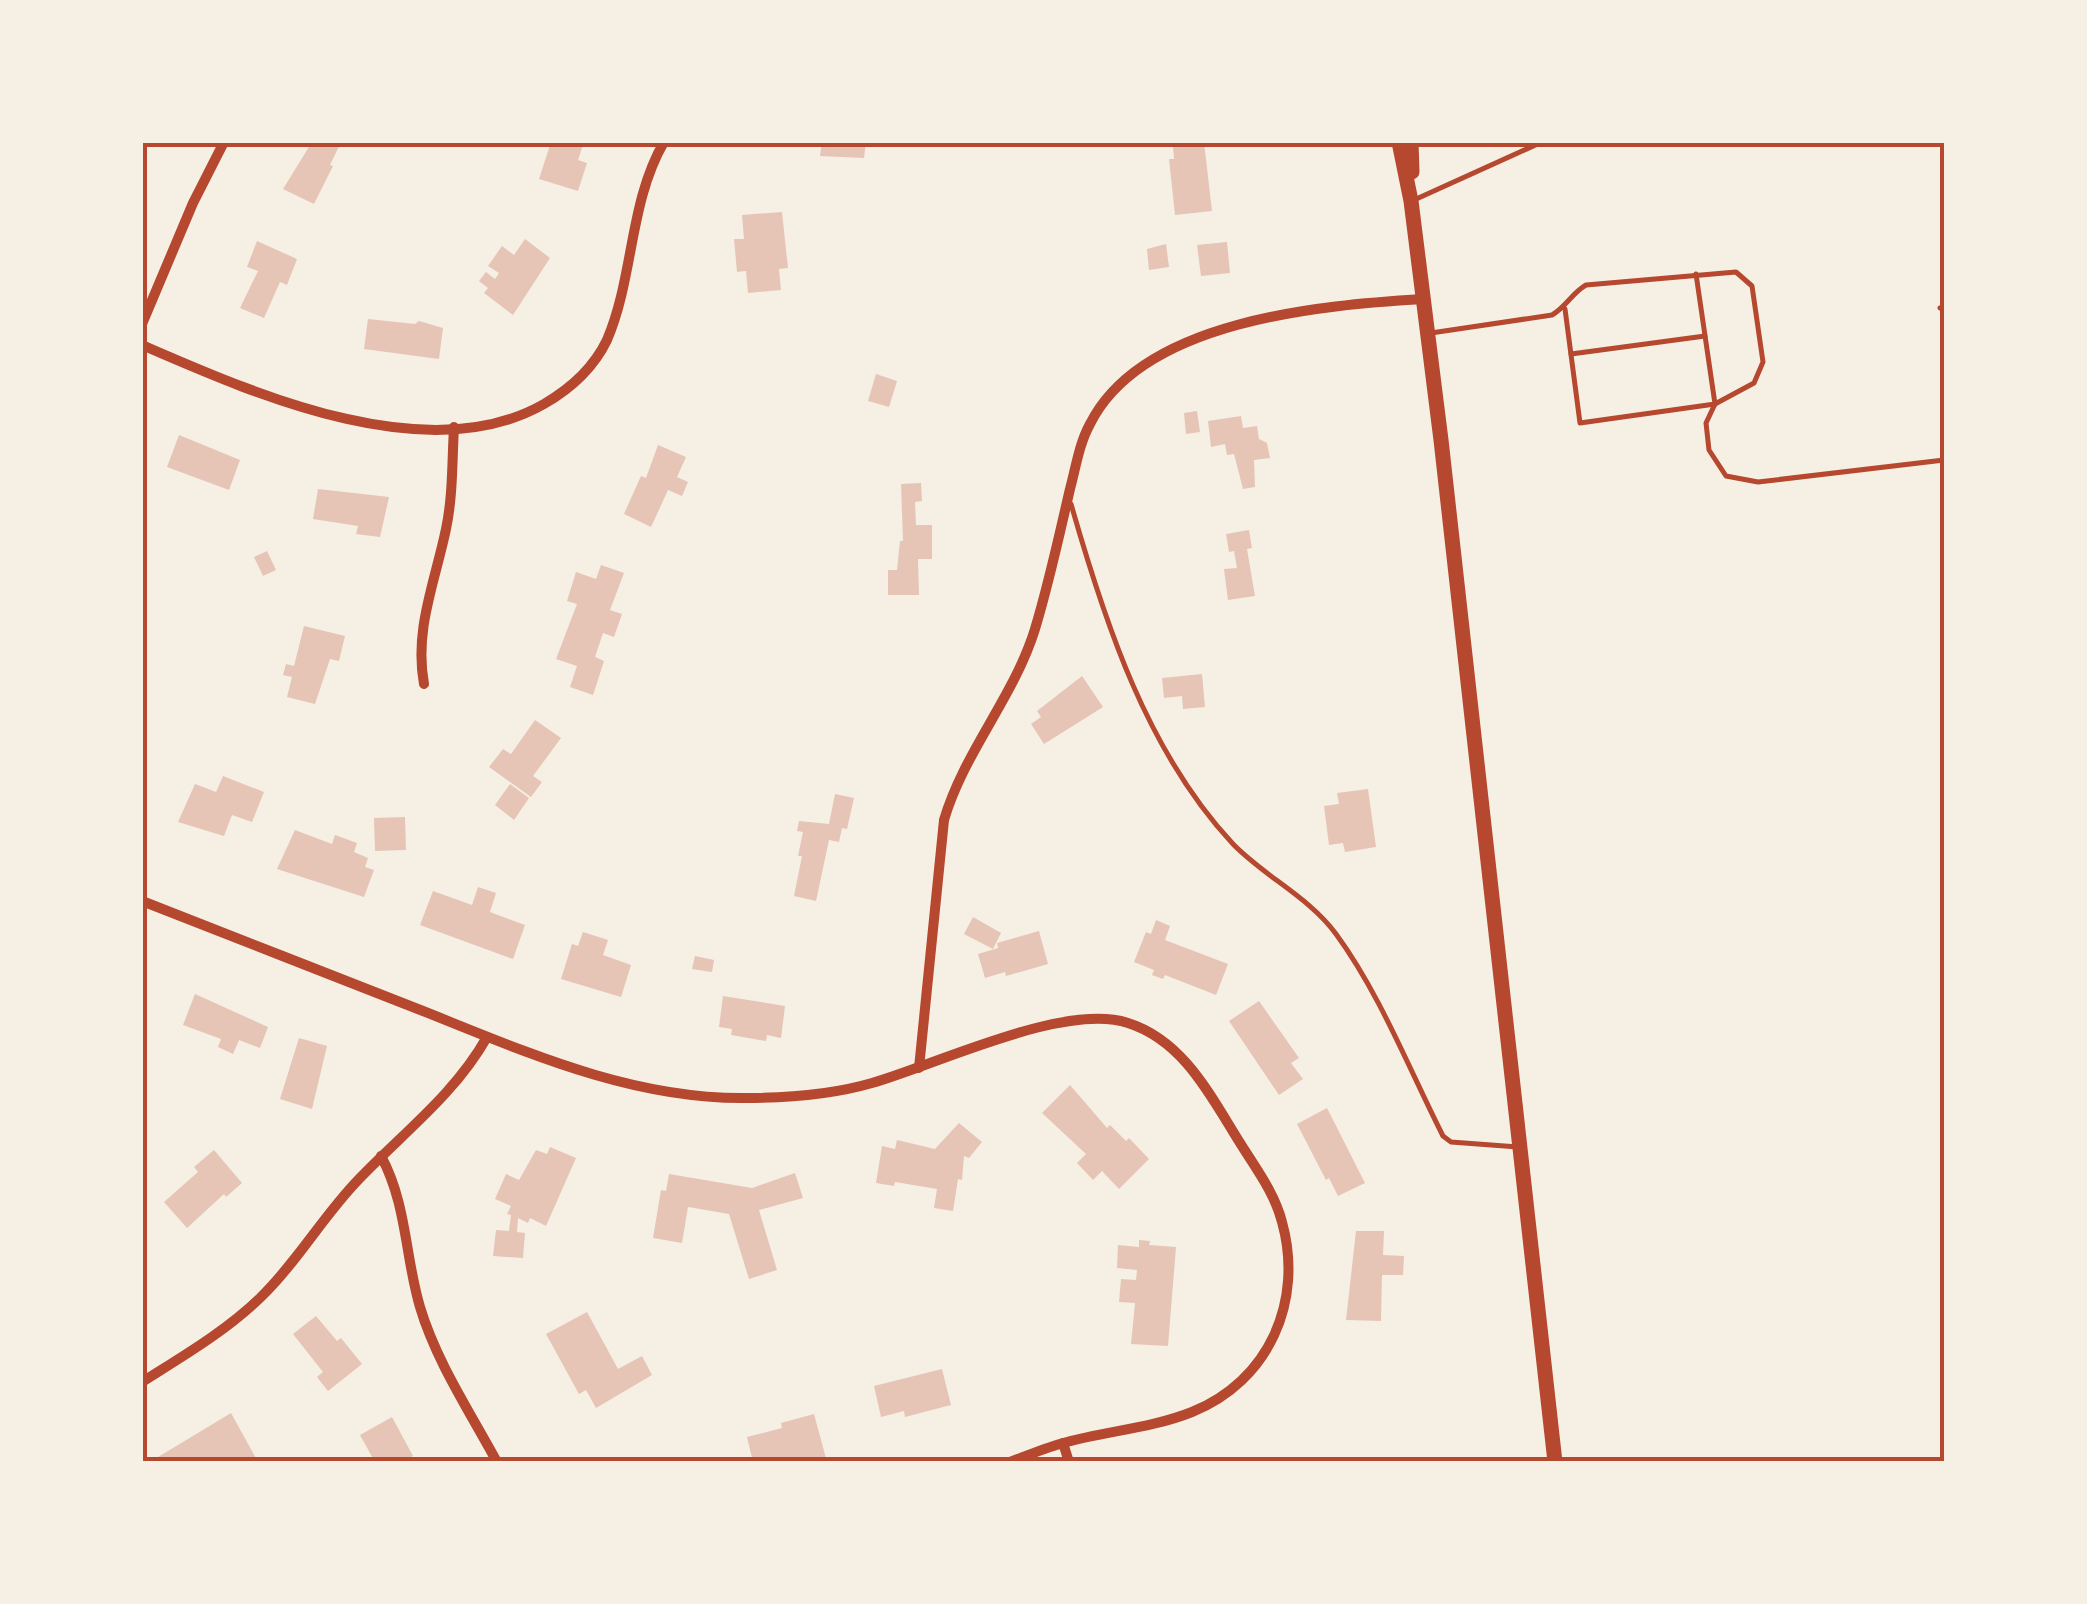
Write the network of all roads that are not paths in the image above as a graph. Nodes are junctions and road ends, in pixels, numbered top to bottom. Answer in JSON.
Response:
{"nodes":[{"id":1,"x":224,"y":142,"type":"edge"},
{"id":2,"x":664,"y":142,"type":"edge"},
{"id":3,"x":1399,"y":142,"type":"edge"},
{"id":4,"x":1411,"y":142,"type":"edge"},
{"id":5,"x":1542,"y":142,"type":"edge"},
{"id":6,"x":1411,"y":202,"type":"junction"},
{"id":7,"x":1696,"y":274,"type":"junction"},
{"id":8,"x":1424,"y":299,"type":"junction"},
{"id":9,"x":1564,"y":308,"type":"junction"},
{"id":10,"x":142,"y":324,"type":"edge"},
{"id":11,"x":1428,"y":334,"type":"junction"},
{"id":12,"x":1705,"y":336,"type":"junction"},
{"id":13,"x":142,"y":345,"type":"edge"},
{"id":14,"x":1571,"y":354,"type":"junction"},
{"id":15,"x":1714,"y":404,"type":"junction"},
{"id":16,"x":454,"y":428,"type":"junction"},
{"id":17,"x":1944,"y":460,"type":"edge"},
{"id":18,"x":1068,"y":496,"type":"junction"},
{"id":19,"x":424,"y":684,"type":"dead end"},
{"id":20,"x":142,"y":901,"type":"edge"},
{"id":21,"x":486,"y":1038,"type":"junction"},
{"id":22,"x":919,"y":1068,"type":"junction"},
{"id":23,"x":1520,"y":1148,"type":"junction"},
{"id":24,"x":380,"y":1156,"type":"junction"},
{"id":25,"x":142,"y":1382,"type":"edge"},
{"id":26,"x":1063,"y":1442,"type":"junction"},
{"id":27,"x":497,"y":1462,"type":"edge"},
{"id":28,"x":1010,"y":1462,"type":"edge"},
{"id":29,"x":1069,"y":1462,"type":"edge"},
{"id":30,"x":1554,"y":1462,"type":"edge"}],
"edges":[{"from":1,"to":10,"type":"street"},
{"from":2,"to":16,"type":"street"},
{"from":3,"to":6,"type":"main road"},
{"from":4,"to":6,"type":"main road"},
{"from":5,"to":6,"type":"lane"},
{"from":6,"to":8,"type":"main road"},
{"from":7,"to":9,"type":"lane"},
{"from":7,"to":12,"type":"lane"},
{"from":7,"to":15,"type":"lane"},
{"from":8,"to":11,"type":"main road"},
{"from":8,"to":18,"type":"street"},
{"from":9,"to":11,"type":"lane"},
{"from":9,"to":14,"type":"lane"},
{"from":11,"to":23,"type":"main road"},
{"from":12,"to":14,"type":"lane"},
{"from":12,"to":15,"type":"lane"},
{"from":13,"to":16,"type":"street"},
{"from":14,"to":15,"type":"lane"},
{"from":15,"to":17,"type":"lane"},
{"from":16,"to":19,"type":"street"},
{"from":18,"to":22,"type":"street"},
{"from":18,"to":23,"type":"lane"},
{"from":20,"to":21,"type":"street"},
{"from":21,"to":22,"type":"street"},
{"from":21,"to":24,"type":"street"},
{"from":22,"to":26,"type":"street"},
{"from":23,"to":30,"type":"main road"},
{"from":24,"to":25,"type":"street"},
{"from":24,"to":27,"type":"street"},
{"from":26,"to":28,"type":"street"},
{"from":26,"to":29,"type":"street"}]}
